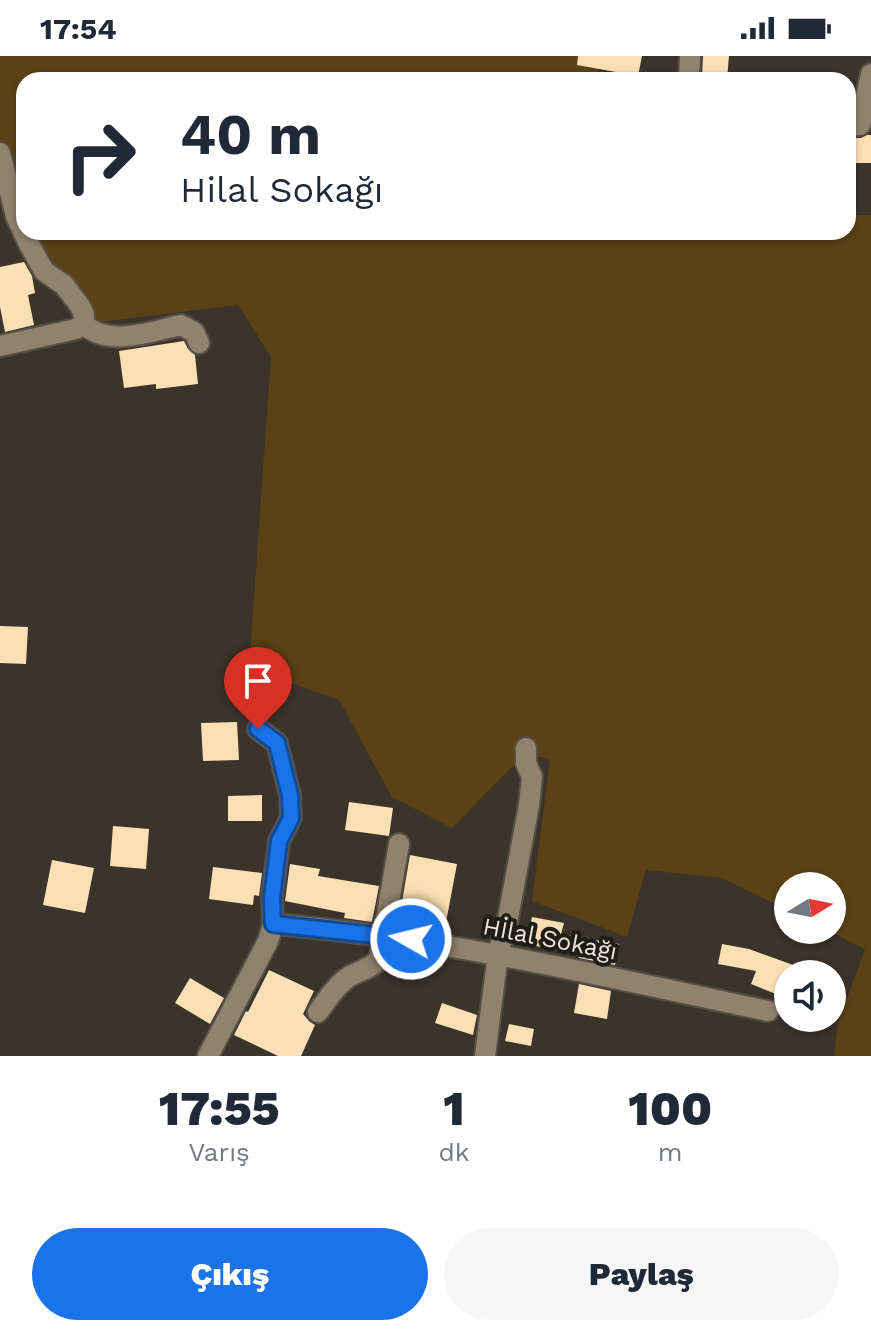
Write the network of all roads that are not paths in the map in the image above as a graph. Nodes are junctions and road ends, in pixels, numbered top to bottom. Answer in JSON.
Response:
{"nodes":[{"id":1,"x":871,"y":74,"type":"edge"},
{"id":2,"x":860,"y":126,"type":"edge"},
{"id":3,"x":0,"y":153,"type":"edge"},
{"id":4,"x":16,"y":216,"type":"edge"},
{"id":5,"x":27,"y":240,"type":"edge"},
{"id":6,"x":84,"y":324,"type":"junction"},
{"id":7,"x":199,"y":343,"type":"dead end"},
{"id":8,"x":0,"y":346,"type":"edge"},
{"id":9,"x":258,"y":729,"type":"dead end"},
{"id":10,"x":526,"y":748,"type":"dead end"},
{"id":11,"x":399,"y":844,"type":"dead end"},
{"id":12,"x":273,"y":924,"type":"junction"},
{"id":13,"x":384,"y":935,"type":"junction"},
{"id":14,"x":498,"y":954,"type":"junction"},
{"id":15,"x":768,"y":1011,"type":"dead end"},
{"id":16,"x":318,"y":1012,"type":"dead end"},
{"id":17,"x":208,"y":1056,"type":"edge"},
{"id":18,"x":485,"y":1056,"type":"edge"}],
"edges":[{"from":1,"to":2,"type":"street"},
{"from":3,"to":4,"type":"street"},
{"from":5,"to":6,"type":"street"},
{"from":6,"to":7,"type":"street"},
{"from":6,"to":8,"type":"street"},
{"from":9,"to":12,"type":"street"},
{"from":10,"to":14,"type":"street"},
{"from":11,"to":13,"type":"street"},
{"from":12,"to":13,"type":"street","name":"Hİlal Sokağı"},
{"from":12,"to":17,"type":"street"},
{"from":13,"to":14,"type":"street","name":"Hİlal Sokağı"},
{"from":13,"to":16,"type":"street"},
{"from":14,"to":15,"type":"street","name":"Hİlal Sokağı"},
{"from":14,"to":18,"type":"street"}]}
